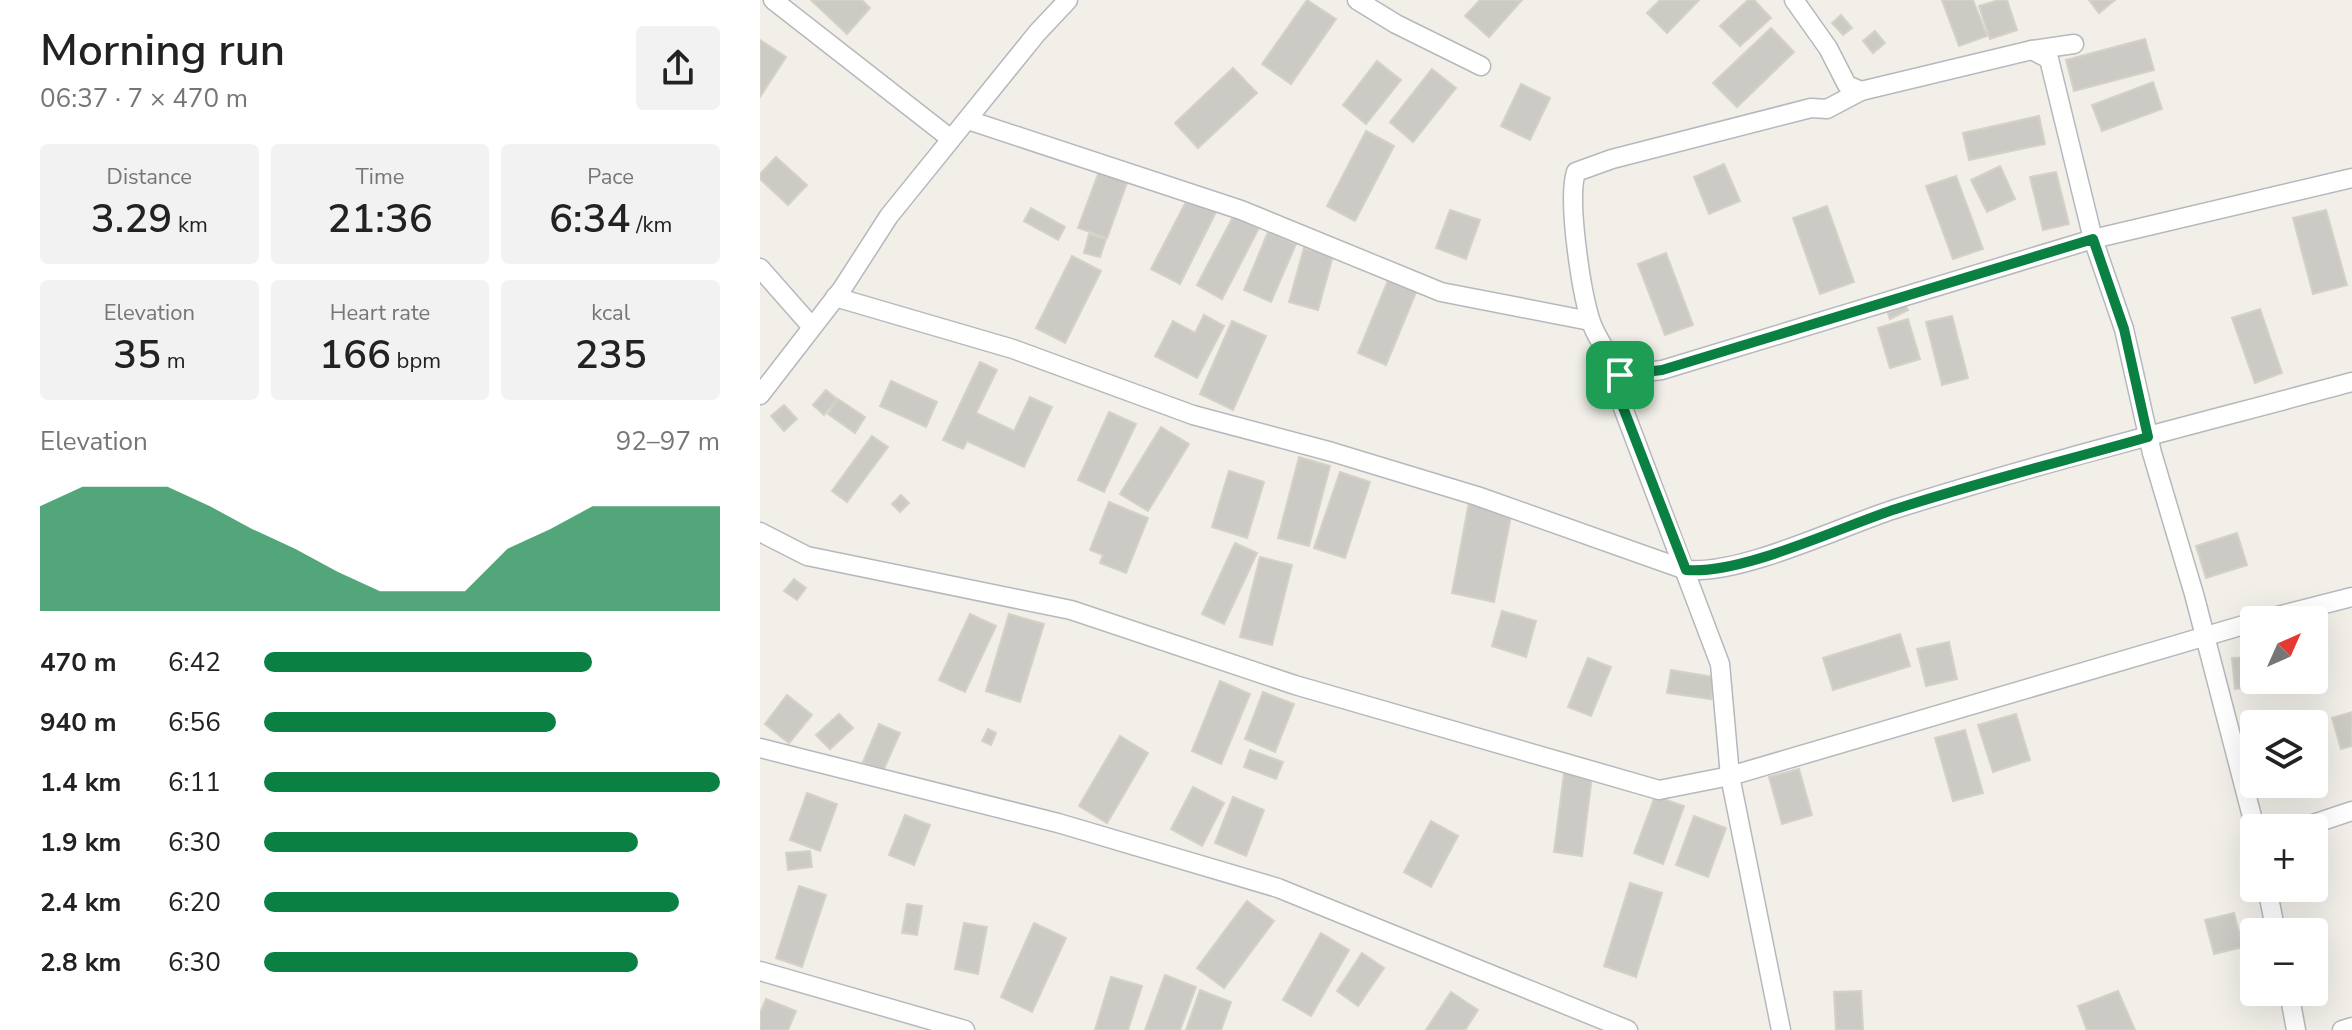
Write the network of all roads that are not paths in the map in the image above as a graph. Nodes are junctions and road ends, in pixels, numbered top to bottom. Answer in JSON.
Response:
{"nodes":[{"id":1,"x":773,"y":0,"type":"edge"},
{"id":2,"x":1068,"y":0,"type":"edge"},
{"id":3,"x":1357,"y":0,"type":"edge"},
{"id":4,"x":1794,"y":0,"type":"edge"},
{"id":5,"x":2074,"y":44,"type":"dead end"},
{"id":6,"x":2032,"y":50,"type":"junction"},
{"id":7,"x":1481,"y":66,"type":"dead end"},
{"id":8,"x":1861,"y":91,"type":"junction"},
{"id":9,"x":968,"y":120,"type":"junction"},
{"id":10,"x":951,"y":139,"type":"junction"},
{"id":11,"x":2352,"y":178,"type":"edge"},
{"id":12,"x":2093,"y":239,"type":"junction"},
{"id":13,"x":760,"y":268,"type":"edge"},
{"id":14,"x":835,"y":297,"type":"junction"},
{"id":15,"x":1590,"y":321,"type":"junction"},
{"id":16,"x":812,"y":327,"type":"junction"},
{"id":17,"x":1620,"y":375,"type":"junction"},
{"id":18,"x":2352,"y":382,"type":"edge"},
{"id":19,"x":760,"y":395,"type":"edge"},
{"id":20,"x":2148,"y":437,"type":"junction"},
{"id":21,"x":760,"y":532,"type":"edge"},
{"id":22,"x":1686,"y":570,"type":"junction"},
{"id":23,"x":2352,"y":597,"type":"edge"},
{"id":24,"x":2317,"y":606,"type":"edge"},
{"id":25,"x":2240,"y":626,"type":"edge"},
{"id":26,"x":2205,"y":635,"type":"junction"},
{"id":27,"x":760,"y":748,"type":"edge"},
{"id":28,"x":1730,"y":776,"type":"junction"},
{"id":29,"x":2352,"y":811,"type":"edge"},
{"id":30,"x":2251,"y":814,"type":"edge"},
{"id":31,"x":2328,"y":819,"type":"edge"},
{"id":32,"x":760,"y":971,"type":"edge"},
{"id":33,"x":2292,"y":1006,"type":"edge"},
{"id":34,"x":2352,"y":1027,"type":"edge"},
{"id":35,"x":965,"y":1030,"type":"edge"},
{"id":36,"x":1628,"y":1030,"type":"edge"},
{"id":37,"x":1781,"y":1030,"type":"edge"},
{"id":38,"x":2296,"y":1030,"type":"edge"},
{"id":39,"x":2342,"y":1030,"type":"edge"}],
"edges":[{"from":1,"to":10,"type":"street"},
{"from":2,"to":9,"type":"street"},
{"from":3,"to":7,"type":"street"},
{"from":4,"to":8,"type":"street"},
{"from":5,"to":6,"type":"street"},
{"from":6,"to":8,"type":"street"},
{"from":6,"to":12,"type":"street"},
{"from":8,"to":15,"type":"street"},
{"from":9,"to":10,"type":"street"},
{"from":9,"to":15,"type":"street"},
{"from":10,"to":14,"type":"street"},
{"from":11,"to":12,"type":"street"},
{"from":12,"to":17,"type":"street"},
{"from":12,"to":20,"type":"street"},
{"from":13,"to":16,"type":"street"},
{"from":14,"to":16,"type":"street"},
{"from":14,"to":22,"type":"street"},
{"from":15,"to":17,"type":"street"},
{"from":16,"to":19,"type":"street"},
{"from":17,"to":22,"type":"street"},
{"from":18,"to":20,"type":"street"},
{"from":20,"to":22,"type":"street"},
{"from":20,"to":26,"type":"street"},
{"from":21,"to":28,"type":"street"},
{"from":22,"to":28,"type":"street"},
{"from":23,"to":24,"type":"street"},
{"from":25,"to":26,"type":"street"},
{"from":26,"to":28,"type":"street"},
{"from":26,"to":30,"type":"street"},
{"from":27,"to":36,"type":"street"},
{"from":28,"to":37,"type":"street"},
{"from":29,"to":31,"type":"street"},
{"from":32,"to":35,"type":"street"},
{"from":33,"to":38,"type":"street"},
{"from":34,"to":39,"type":"street"}]}
